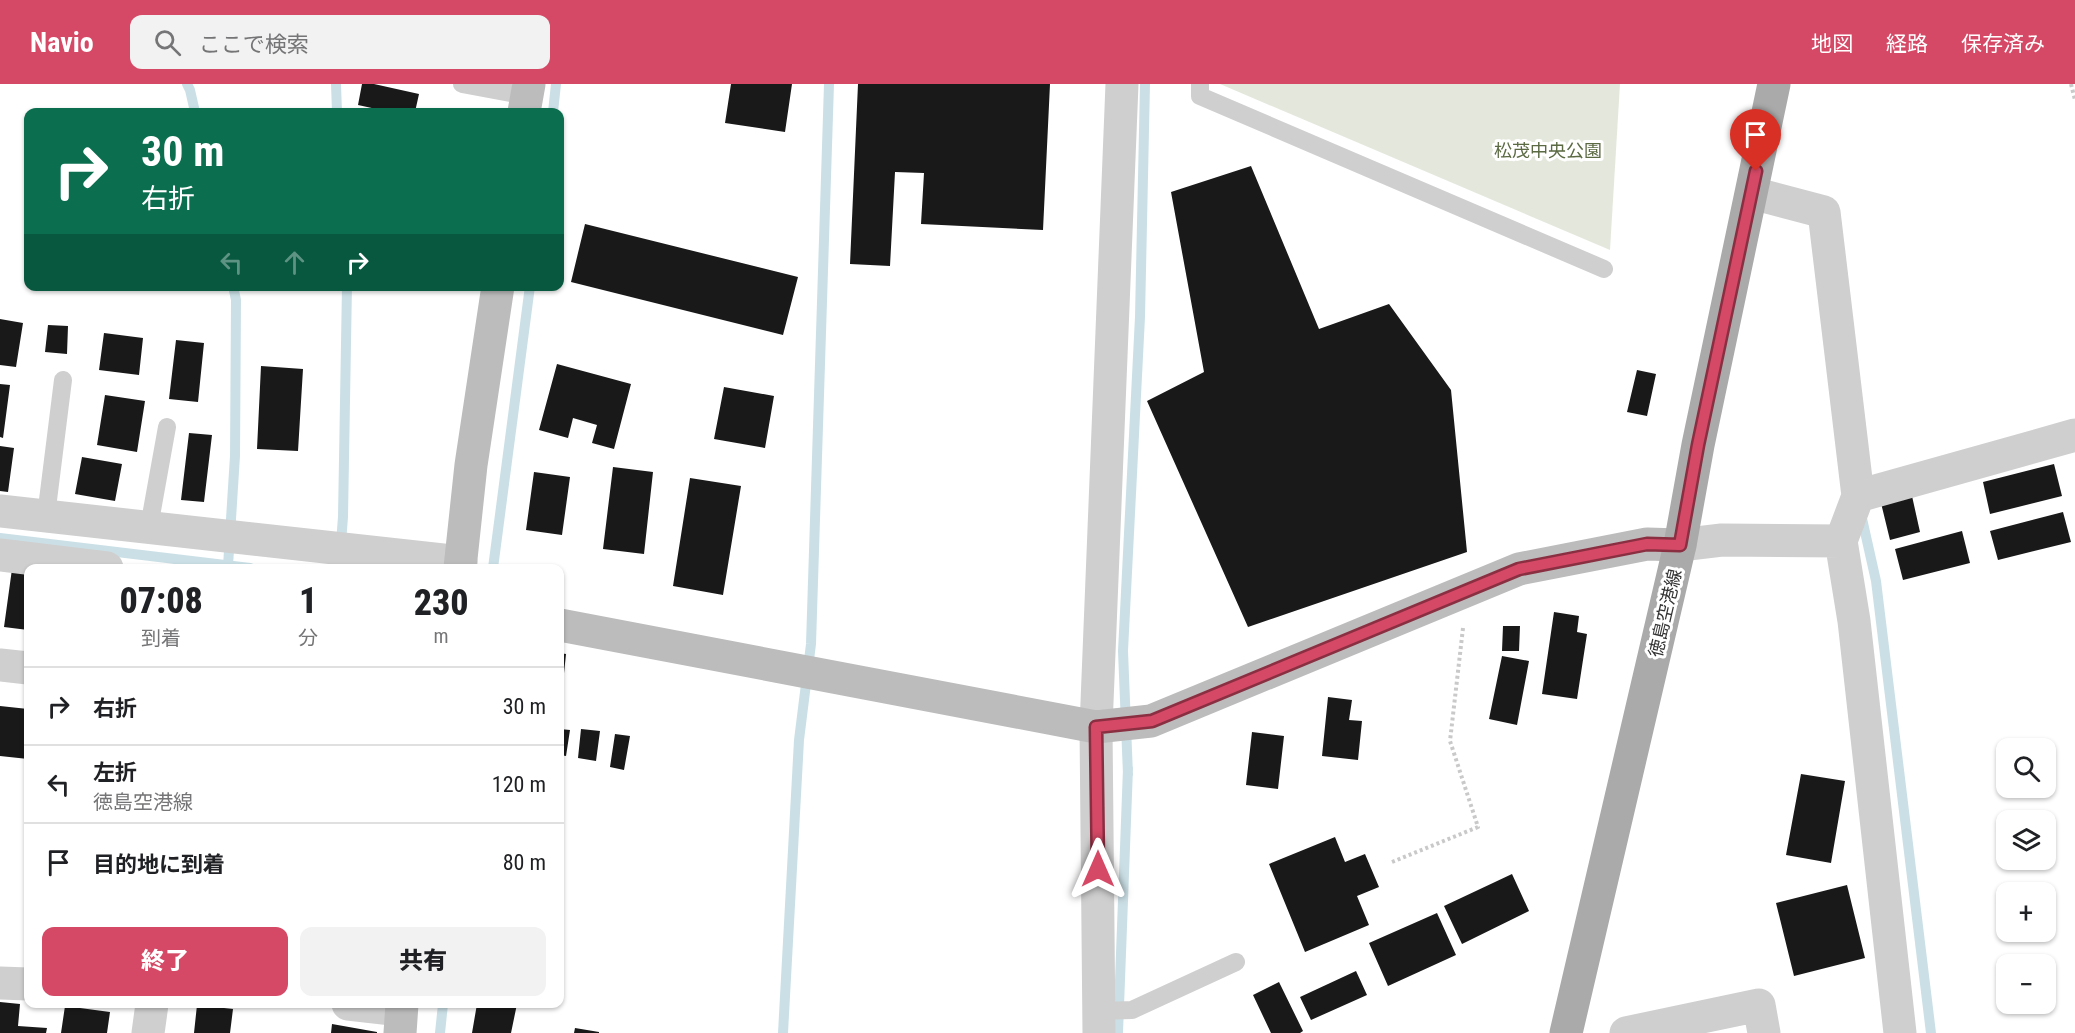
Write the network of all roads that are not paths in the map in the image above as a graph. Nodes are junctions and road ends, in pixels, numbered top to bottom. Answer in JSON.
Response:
{"nodes":[{"id":1,"x":462,"y":84,"type":"edge"},
{"id":2,"x":1122,"y":84,"type":"edge"},
{"id":3,"x":1200,"y":84,"type":"edge"},
{"id":4,"x":1774,"y":84,"type":"edge"},
{"id":5,"x":527,"y":98,"type":"edge"},
{"id":6,"x":1752,"y":193,"type":"junction"},
{"id":7,"x":1604,"y":269,"type":"dead end"},
{"id":8,"x":497,"y":291,"type":"edge"},
{"id":9,"x":63,"y":380,"type":"dead end"},
{"id":10,"x":167,"y":427,"type":"dead end"},
{"id":11,"x":2075,"y":435,"type":"edge"},
{"id":12,"x":1858,"y":496,"type":"junction"},
{"id":13,"x":0,"y":511,"type":"edge"},
{"id":14,"x":46,"y":516,"type":"junction"},
{"id":15,"x":149,"y":527,"type":"junction"},
{"id":16,"x":1841,"y":541,"type":"junction"},
{"id":17,"x":1680,"y":545,"type":"junction"},
{"id":18,"x":0,"y":555,"type":"edge"},
{"id":19,"x":74,"y":564,"type":"edge"},
{"id":20,"x":452,"y":564,"type":"edge"},
{"id":21,"x":460,"y":564,"type":"edge"},
{"id":22,"x":564,"y":626,"type":"edge"},
{"id":23,"x":0,"y":665,"type":"edge"},
{"id":24,"x":24,"y":668,"type":"edge"},
{"id":25,"x":1096,"y":727,"type":"junction"},
{"id":26,"x":1236,"y":962,"type":"dead end"},
{"id":27,"x":0,"y":983,"type":"edge"},
{"id":28,"x":24,"y":984,"type":"edge"},
{"id":29,"x":151,"y":1008,"type":"edge"},
{"id":30,"x":367,"y":1008,"type":"edge"},
{"id":31,"x":401,"y":1015,"type":"edge"},
{"id":32,"x":1099,"y":1022,"type":"edge"},
{"id":33,"x":148,"y":1033,"type":"edge"},
{"id":34,"x":1566,"y":1033,"type":"edge"},
{"id":35,"x":1626,"y":1033,"type":"edge"},
{"id":36,"x":1764,"y":1033,"type":"edge"},
{"id":37,"x":1900,"y":1033,"type":"edge"}],
"edges":[{"from":1,"to":5,"type":"lane"},
{"from":2,"to":25,"type":"street"},
{"from":3,"to":7,"type":"lane"},
{"from":4,"to":6,"type":"main road","name":"徳島空港線"},
{"from":6,"to":12,"type":"street"},
{"from":6,"to":17,"type":"main road","name":"徳島空港線"},
{"from":8,"to":21,"type":"street"},
{"from":9,"to":14,"type":"lane"},
{"from":10,"to":15,"type":"lane"},
{"from":11,"to":12,"type":"street"},
{"from":12,"to":16,"type":"street"},
{"from":13,"to":14,"type":"street"},
{"from":14,"to":15,"type":"street"},
{"from":15,"to":20,"type":"street"},
{"from":16,"to":17,"type":"street"},
{"from":16,"to":37,"type":"street"},
{"from":17,"to":25,"type":"street"},
{"from":17,"to":34,"type":"main road","name":"徳島空港線"},
{"from":18,"to":19,"type":"street"},
{"from":22,"to":25,"type":"street"},
{"from":23,"to":24,"type":"street"},
{"from":25,"to":32,"type":"street"},
{"from":26,"to":32,"type":"lane"},
{"from":27,"to":28,"type":"street"},
{"from":29,"to":33,"type":"street"},
{"from":30,"to":31,"type":"street"},
{"from":35,"to":36,"type":"street"}]}
